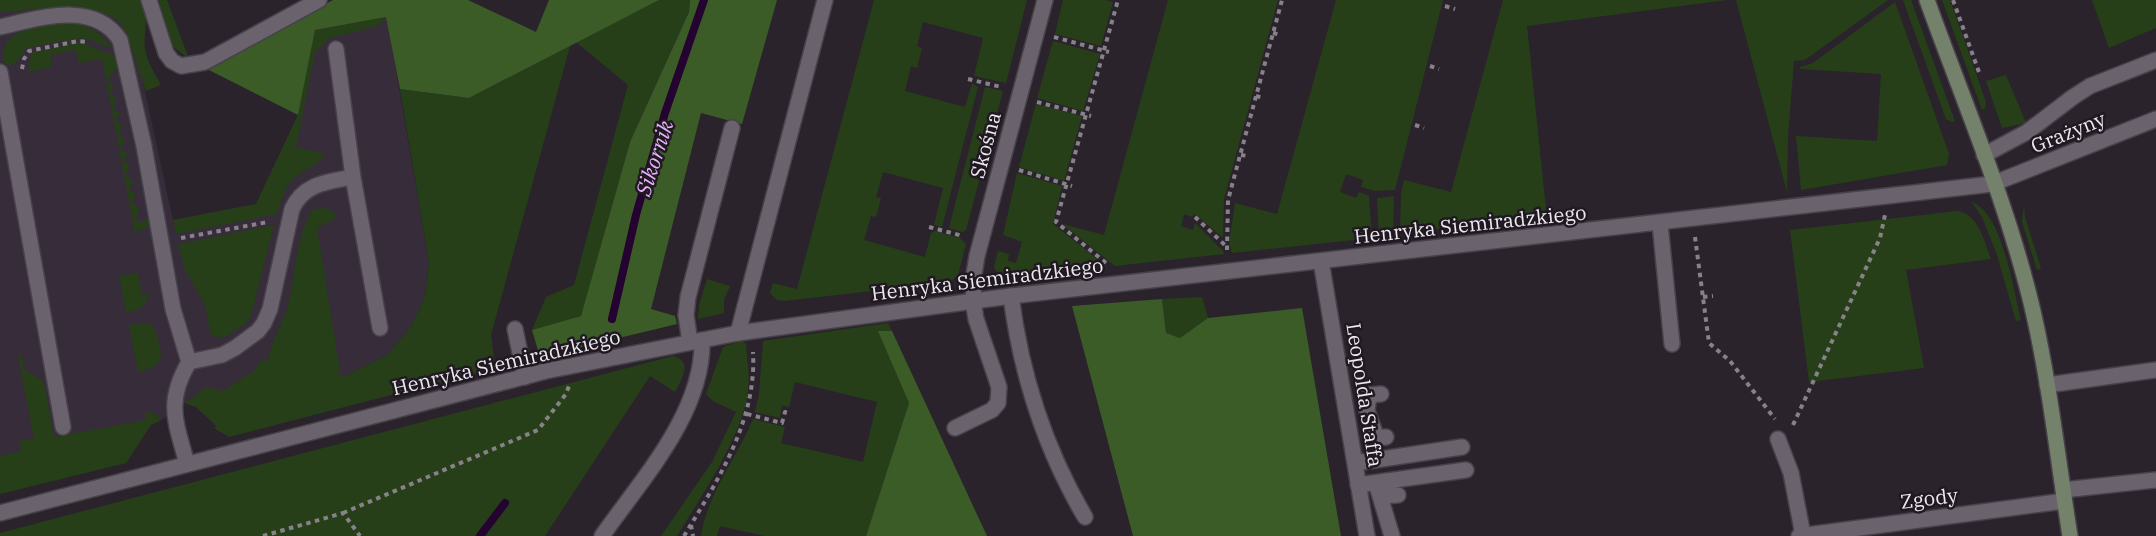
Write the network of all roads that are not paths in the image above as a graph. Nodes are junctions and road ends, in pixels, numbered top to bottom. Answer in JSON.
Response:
{"nodes":[{"id":1,"x":149,"y":0,"type":"edge"},
{"id":2,"x":319,"y":0,"type":"edge"},
{"id":3,"x":825,"y":0,"type":"edge"},
{"id":4,"x":1044,"y":0,"type":"edge"},
{"id":5,"x":1927,"y":0,"type":"edge"},
{"id":6,"x":0,"y":27,"type":"edge"},
{"id":7,"x":336,"y":49,"type":"dead end"},
{"id":8,"x":2156,"y":60,"type":"edge"},
{"id":9,"x":0,"y":72,"type":"edge"},
{"id":10,"x":2156,"y":119,"type":"edge"},
{"id":11,"x":732,"y":128,"type":"dead end"},
{"id":12,"x":1984,"y":155,"type":"junction"},
{"id":13,"x":353,"y":177,"type":"junction"},
{"id":14,"x":1996,"y":184,"type":"junction"},
{"id":15,"x":1660,"y":224,"type":"junction"},
{"id":16,"x":1322,"y":261,"type":"junction"},
{"id":17,"x":1011,"y":296,"type":"junction"},
{"id":18,"x":973,"y":301,"type":"junction"},
{"id":19,"x":380,"y":328,"type":"dead end"},
{"id":20,"x":515,"y":329,"type":"dead end"},
{"id":21,"x":745,"y":331,"type":"junction"},
{"id":22,"x":696,"y":341,"type":"junction"},
{"id":23,"x":1672,"y":344,"type":"dead end"},
{"id":24,"x":189,"y":363,"type":"junction"},
{"id":25,"x":2156,"y":370,"type":"edge"},
{"id":26,"x":525,"y":377,"type":"junction"},
{"id":27,"x":2047,"y":385,"type":"junction"},
{"id":28,"x":1381,"y":394,"type":"dead end"},
{"id":29,"x":1348,"y":414,"type":"junction"},
{"id":30,"x":63,"y":427,"type":"dead end"},
{"id":31,"x":955,"y":428,"type":"dead end"},
{"id":32,"x":1780,"y":433,"type":"road end"},
{"id":33,"x":1462,"y":447,"type":"dead end"},
{"id":34,"x":1355,"y":463,"type":"junction"},
{"id":35,"x":187,"y":464,"type":"junction"},
{"id":36,"x":1466,"y":470,"type":"dead end"},
{"id":37,"x":2156,"y":480,"type":"edge"},
{"id":38,"x":1358,"y":485,"type":"junction"},
{"id":39,"x":2064,"y":496,"type":"junction"},
{"id":40,"x":1388,"y":499,"type":"junction"},
{"id":41,"x":0,"y":513,"type":"edge"},
{"id":42,"x":1085,"y":517,"type":"dead end"},
{"id":43,"x":1395,"y":531,"type":"edge"},
{"id":44,"x":1808,"y":535,"type":"edge"},
{"id":45,"x":602,"y":536,"type":"edge"},
{"id":46,"x":1367,"y":536,"type":"edge"},
{"id":47,"x":2070,"y":536,"type":"edge"}],
"edges":[{"from":1,"to":2,"type":"street"},
{"from":3,"to":21,"type":"street"},
{"from":4,"to":18,"type":"street","name":"Skośna"},
{"from":5,"to":12,"type":"street"},
{"from":6,"to":24,"type":"street"},
{"from":7,"to":13,"type":"street"},
{"from":8,"to":12,"type":"street"},
{"from":9,"to":30,"type":"street"},
{"from":10,"to":14,"type":"street","name":"Grażyny"},
{"from":11,"to":22,"type":"street"},
{"from":12,"to":14,"type":"street"},
{"from":13,"to":19,"type":"street"},
{"from":13,"to":24,"type":"street"},
{"from":14,"to":15,"type":"street","name":"Henryka Siemiradzkiego"},
{"from":14,"to":27,"type":"street"},
{"from":15,"to":16,"type":"street","name":"Henryka Siemiradzkiego"},
{"from":15,"to":23,"type":"street"},
{"from":16,"to":17,"type":"street","name":"Henryka Siemiradzkiego"},
{"from":16,"to":29,"type":"street","name":"Leopolda Staffa"},
{"from":17,"to":18,"type":"street","name":"Henryka Siemiradzkiego"},
{"from":17,"to":42,"type":"street"},
{"from":18,"to":21,"type":"street","name":"Henryka Siemiradzkiego"},
{"from":18,"to":31,"type":"street","name":"Skośna"},
{"from":20,"to":26,"type":"street"},
{"from":21,"to":22,"type":"street","name":"Henryka Siemiradzkiego"},
{"from":22,"to":26,"type":"street","name":"Henryka Siemiradzkiego"},
{"from":22,"to":45,"type":"street"},
{"from":24,"to":35,"type":"street"},
{"from":25,"to":27,"type":"street"},
{"from":26,"to":35,"type":"street","name":"Henryka Siemiradzkiego"},
{"from":27,"to":39,"type":"street"},
{"from":28,"to":29,"type":"street"},
{"from":29,"to":34,"type":"street","name":"Leopolda Staffa"},
{"from":32,"to":44,"type":"street"},
{"from":33,"to":34,"type":"street"},
{"from":34,"to":38,"type":"street","name":"Leopolda Staffa"},
{"from":35,"to":41,"type":"street","name":"Henryka Siemiradzkiego"},
{"from":36,"to":40,"type":"street"},
{"from":37,"to":39,"type":"street","name":"Zgody"},
{"from":38,"to":40,"type":"street"},
{"from":38,"to":46,"type":"street","name":"Leopolda Staffa"},
{"from":39,"to":44,"type":"street","name":"Zgody"},
{"from":39,"to":47,"type":"street"},
{"from":40,"to":43,"type":"street"}]}
